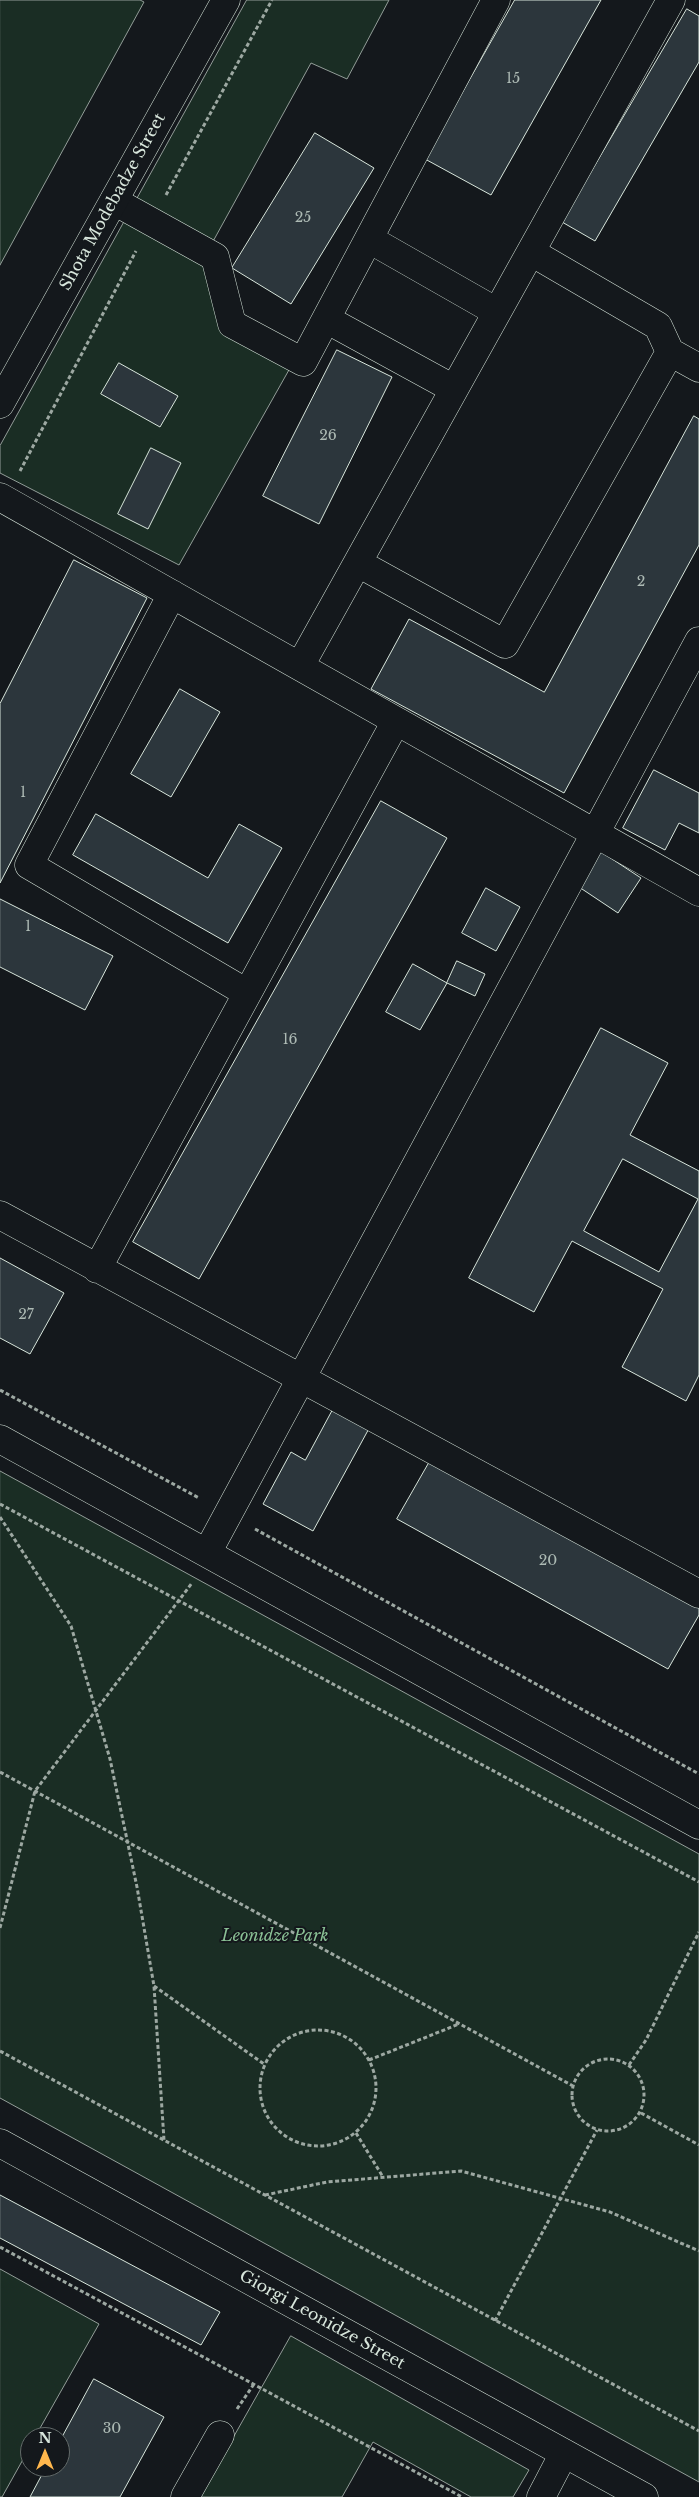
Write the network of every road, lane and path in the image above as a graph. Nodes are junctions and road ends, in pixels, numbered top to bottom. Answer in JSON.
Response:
{"nodes":[{"id":1,"x":226,"y":0,"type":"edge"},
{"id":2,"x":272,"y":0,"type":"edge"},
{"id":3,"x":496,"y":0,"type":"edge"},
{"id":4,"x":671,"y":0,"type":"edge"},
{"id":5,"x":114,"y":201,"type":"junction"},
{"id":6,"x":151,"y":222,"type":"junction"},
{"id":7,"x":369,"y":239,"type":"junction"},
{"id":8,"x":531,"y":252,"type":"junction"},
{"id":9,"x":497,"y":312,"type":"junction"},
{"id":10,"x":326,"y":319,"type":"junction"},
{"id":11,"x":670,"y":352,"type":"junction"},
{"id":12,"x":699,"y":368,"type":"edge"},
{"id":13,"x":454,"y":389,"type":"junction"},
{"id":14,"x":0,"y":404,"type":"edge"},
{"id":15,"x":2,"y":498,"type":"edge"},
{"id":16,"x":358,"y":563,"type":"junction"},
{"id":17,"x":172,"y":594,"type":"junction"},
{"id":18,"x":699,"y":641,"type":"edge"},
{"id":19,"x":300,"y":666,"type":"junction"},
{"id":20,"x":396,"y":721,"type":"junction"},
{"id":21,"x":596,"y":833,"type":"junction"},
{"id":22,"x":699,"y":892,"type":"edge"},
{"id":23,"x":247,"y":993,"type":"junction"},
{"id":24,"x":0,"y":1215,"type":"edge"},
{"id":25,"x":97,"y":1269,"type":"junction"},
{"id":26,"x":302,"y":1378,"type":"junction"},
{"id":27,"x":0,"y":1390,"type":"edge"},
{"id":28,"x":0,"y":1439,"type":"edge"},
{"id":29,"x":0,"y":1504,"type":"edge"},
{"id":30,"x":228,"y":1514,"type":"junction"},
{"id":31,"x":0,"y":1517,"type":"edge"},
{"id":32,"x":207,"y":1553,"type":"junction"},
{"id":33,"x":699,"y":1594,"type":"edge"},
{"id":34,"x":180,"y":1601,"type":"junction"},
{"id":35,"x":96,"y":1711,"type":"junction"},
{"id":36,"x":0,"y":1772,"type":"edge"},
{"id":37,"x":699,"y":1774,"type":"edge"},
{"id":38,"x":35,"y":1791,"type":"junction"},
{"id":39,"x":699,"y":1825,"type":"edge"},
{"id":40,"x":128,"y":1842,"type":"junction"},
{"id":41,"x":699,"y":1882,"type":"edge"},
{"id":42,"x":0,"y":1928,"type":"edge"},
{"id":43,"x":699,"y":1932,"type":"edge"},
{"id":44,"x":154,"y":1986,"type":"junction"},
{"id":45,"x":459,"y":2024,"type":"junction"},
{"id":46,"x":0,"y":2051,"type":"edge"},
{"id":47,"x":369,"y":2060,"type":"junction"},
{"id":48,"x":264,"y":2064,"type":"junction"},
{"id":49,"x":629,"y":2065,"type":"junction"},
{"id":50,"x":573,"y":2086,"type":"junction"},
{"id":51,"x":640,"y":2113,"type":"junction"},
{"id":52,"x":597,"y":2130,"type":"junction"},
{"id":53,"x":356,"y":2133,"type":"junction"},
{"id":54,"x":164,"y":2140,"type":"junction"},
{"id":55,"x":0,"y":2143,"type":"edge"},
{"id":56,"x":699,"y":2145,"type":"edge"},
{"id":57,"x":383,"y":2178,"type":"junction"},
{"id":58,"x":265,"y":2195,"type":"junction"},
{"id":59,"x":560,"y":2200,"type":"junction"},
{"id":60,"x":0,"y":2247,"type":"edge"},
{"id":61,"x":699,"y":2251,"type":"edge"},
{"id":62,"x":495,"y":2321,"type":"junction"},
{"id":63,"x":699,"y":2431,"type":"edge"},
{"id":64,"x":220,"y":2435,"type":"dead end"},
{"id":65,"x":564,"y":2453,"type":"junction"},
{"id":66,"x":185,"y":2497,"type":"edge"},
{"id":67,"x":462,"y":2497,"type":"edge"},
{"id":68,"x":542,"y":2497,"type":"edge"},
{"id":69,"x":644,"y":2497,"type":"edge"}],
"edges":[{"from":1,"to":5,"type":"street","name":"Shota Modebadze Street"},
{"from":2,"to":6,"type":"path"},
{"from":3,"to":7,"type":"street"},
{"from":4,"to":8,"type":"street"},
{"from":5,"to":6,"type":"street"},
{"from":5,"to":14,"type":"street","name":"Shota Modebadze Street"},
{"from":6,"to":10,"type":"street"},
{"from":6,"to":15,"type":"path"},
{"from":7,"to":9,"type":"street"},
{"from":7,"to":10,"type":"street"},
{"from":8,"to":9,"type":"street"},
{"from":8,"to":11,"type":"street"},
{"from":9,"to":13,"type":"street"},
{"from":10,"to":13,"type":"street"},
{"from":11,"to":12,"type":"street"},
{"from":11,"to":16,"type":"street"},
{"from":13,"to":16,"type":"street"},
{"from":15,"to":17,"type":"street"},
{"from":16,"to":19,"type":"street"},
{"from":17,"to":19,"type":"street"},
{"from":17,"to":23,"type":"street"},
{"from":18,"to":21,"type":"street"},
{"from":19,"to":20,"type":"street"},
{"from":20,"to":21,"type":"street"},
{"from":20,"to":23,"type":"street"},
{"from":21,"to":22,"type":"street"},
{"from":21,"to":26,"type":"street"},
{"from":23,"to":25,"type":"street"},
{"from":24,"to":25,"type":"street"},
{"from":25,"to":26,"type":"street"},
{"from":26,"to":30,"type":"street"},
{"from":26,"to":33,"type":"street"},
{"from":27,"to":30,"type":"path"},
{"from":28,"to":32,"type":"street"},
{"from":29,"to":34,"type":"path"},
{"from":30,"to":32,"type":"street"},
{"from":30,"to":37,"type":"path"},
{"from":31,"to":35,"type":"path"},
{"from":32,"to":34,"type":"path"},
{"from":32,"to":39,"type":"street"},
{"from":34,"to":35,"type":"path"},
{"from":34,"to":41,"type":"path"},
{"from":35,"to":38,"type":"path"},
{"from":35,"to":40,"type":"path"},
{"from":36,"to":38,"type":"path"},
{"from":38,"to":40,"type":"path"},
{"from":38,"to":42,"type":"path"},
{"from":40,"to":44,"type":"path"},
{"from":40,"to":45,"type":"path"},
{"from":43,"to":49,"type":"path"},
{"from":44,"to":48,"type":"path"},
{"from":44,"to":54,"type":"path"},
{"from":45,"to":47,"type":"path"},
{"from":45,"to":50,"type":"path"},
{"from":46,"to":54,"type":"path"},
{"from":47,"to":48,"type":"path"},
{"from":47,"to":53,"type":"path"},
{"from":48,"to":53,"type":"path"},
{"from":49,"to":50,"type":"path"},
{"from":49,"to":51,"type":"path"},
{"from":50,"to":52,"type":"path"},
{"from":51,"to":52,"type":"path"},
{"from":51,"to":56,"type":"path"},
{"from":52,"to":59,"type":"path"},
{"from":53,"to":57,"type":"path"},
{"from":54,"to":58,"type":"path"},
{"from":55,"to":65,"type":"street","name":"Giorgi Leonidze Street"},
{"from":57,"to":58,"type":"path"},
{"from":57,"to":59,"type":"path"},
{"from":58,"to":62,"type":"path"},
{"from":59,"to":61,"type":"path"},
{"from":59,"to":62,"type":"path"},
{"from":60,"to":67,"type":"path"},
{"from":62,"to":63,"type":"path"},
{"from":64,"to":66,"type":"street"},
{"from":65,"to":68,"type":"street"},
{"from":65,"to":69,"type":"street","name":"Giorgi Leonidze Street"}]}
